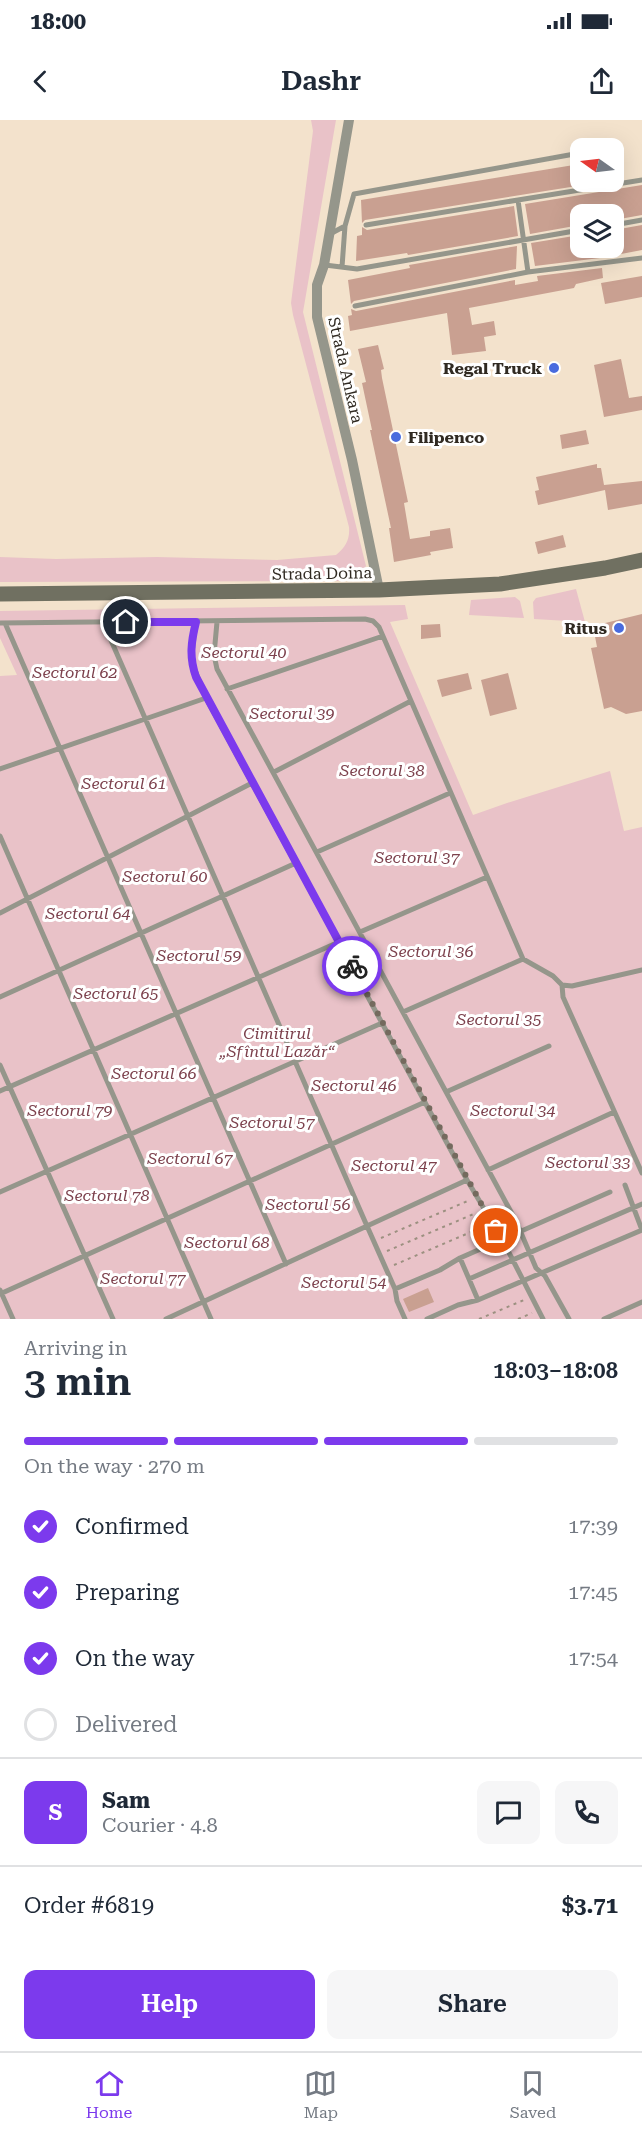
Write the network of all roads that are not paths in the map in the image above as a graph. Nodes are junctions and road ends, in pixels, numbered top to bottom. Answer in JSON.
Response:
{"nodes":[{"id":1,"x":349,"y":120,"type":"edge"},
{"id":2,"x":570,"y":155,"type":"edge"},
{"id":3,"x":642,"y":180,"type":"edge"},
{"id":4,"x":518,"y":200,"type":"junction"},
{"id":5,"x":642,"y":220,"type":"edge"},
{"id":6,"x":624,"y":223,"type":"edge"},
{"id":7,"x":366,"y":225,"type":"dead end"},
{"id":8,"x":345,"y":226,"type":"junction"},
{"id":9,"x":570,"y":232,"type":"edge"},
{"id":10,"x":328,"y":235,"type":"junction"},
{"id":11,"x":523,"y":240,"type":"junction"},
{"id":12,"x":642,"y":258,"type":"edge"},
{"id":13,"x":324,"y":265,"type":"junction"},
{"id":14,"x":342,"y":267,"type":"junction"},
{"id":15,"x":528,"y":272,"type":"junction"},
{"id":16,"x":356,"y":306,"type":"dead end"},
{"id":17,"x":642,"y":560,"type":"edge"},
{"id":18,"x":379,"y":591,"type":"junction"},
{"id":19,"x":0,"y":594,"type":"edge"},
{"id":20,"x":103,"y":622,"type":"junction"},
{"id":21,"x":196,"y":622,"type":"junction"},
{"id":22,"x":217,"y":622,"type":"junction"},
{"id":23,"x":3,"y":623,"type":"edge"},
{"id":24,"x":383,"y":636,"type":"junction"},
{"id":25,"x":227,"y":689,"type":"junction"},
{"id":26,"x":206,"y":698,"type":"junction"},
{"id":27,"x":411,"y":701,"type":"junction"},
{"id":28,"x":144,"y":718,"type":"junction"},
{"id":29,"x":60,"y":748,"type":"junction"},
{"id":30,"x":0,"y":770,"type":"edge"},
{"id":31,"x":274,"y":772,"type":"junction"},
{"id":32,"x":252,"y":783,"type":"junction"},
{"id":33,"x":450,"y":793,"type":"junction"},
{"id":34,"x":188,"y":816,"type":"junction"},
{"id":35,"x":0,"y":837,"type":"edge"},
{"id":36,"x":317,"y":852,"type":"junction"},
{"id":37,"x":108,"y":858,"type":"junction"},
{"id":38,"x":296,"y":863,"type":"junction"},
{"id":39,"x":487,"y":877,"type":"junction"},
{"id":40,"x":223,"y":896,"type":"junction"},
{"id":41,"x":27,"y":898,"type":"junction"},
{"id":42,"x":0,"y":913,"type":"edge"},
{"id":43,"x":360,"y":932,"type":"junction"},
{"id":44,"x":141,"y":933,"type":"junction"},
{"id":45,"x":339,"y":942,"type":"junction"},
{"id":46,"x":523,"y":959,"type":"junction"},
{"id":47,"x":59,"y":970,"type":"junction"},
{"id":48,"x":642,"y":970,"type":"edge"},
{"id":49,"x":258,"y":977,"type":"junction"},
{"id":50,"x":562,"y":985,"type":"junction"},
{"id":51,"x":0,"y":997,"type":"edge"},
{"id":52,"x":403,"y":1012,"type":"junction"},
{"id":53,"x":176,"y":1014,"type":"junction"},
{"id":54,"x":382,"y":1023,"type":"junction"},
{"id":55,"x":549,"y":1046,"type":"dead end"},
{"id":56,"x":94,"y":1050,"type":"junction"},
{"id":57,"x":294,"y":1062,"type":"junction"},
{"id":58,"x":0,"y":1065,"type":"edge"},
{"id":59,"x":9,"y":1087,"type":"junction"},
{"id":60,"x":0,"y":1091,"type":"edge"},
{"id":61,"x":446,"y":1092,"type":"junction"},
{"id":62,"x":213,"y":1097,"type":"junction"},
{"id":63,"x":425,"y":1102,"type":"junction"},
{"id":64,"x":615,"y":1112,"type":"junction"},
{"id":65,"x":131,"y":1133,"type":"junction"},
{"id":66,"x":331,"y":1145,"type":"junction"},
{"id":67,"x":488,"y":1170,"type":"junction"},
{"id":68,"x":48,"y":1171,"type":"junction"},
{"id":69,"x":642,"y":1173,"type":"edge"},
{"id":70,"x":467,"y":1180,"type":"junction"},
{"id":71,"x":250,"y":1181,"type":"junction"},
{"id":72,"x":625,"y":1185,"type":"dead end"},
{"id":73,"x":0,"y":1192,"type":"edge"},
{"id":74,"x":610,"y":1192,"type":"dead end"},
{"id":75,"x":642,"y":1204,"type":"edge"},
{"id":76,"x":633,"y":1208,"type":"junction"},
{"id":77,"x":167,"y":1218,"type":"junction"},
{"id":78,"x":367,"y":1226,"type":"junction"},
{"id":79,"x":520,"y":1231,"type":"junction"},
{"id":80,"x":502,"y":1239,"type":"junction"},
{"id":81,"x":530,"y":1253,"type":"junction"},
{"id":82,"x":85,"y":1256,"type":"junction"},
{"id":83,"x":460,"y":1258,"type":"junction"},
{"id":84,"x":512,"y":1260,"type":"junction"},
{"id":85,"x":286,"y":1264,"type":"junction"},
{"id":86,"x":541,"y":1272,"type":"junction"},
{"id":87,"x":469,"y":1279,"type":"junction"},
{"id":88,"x":523,"y":1281,"type":"junction"},
{"id":89,"x":395,"y":1289,"type":"junction"},
{"id":90,"x":1,"y":1292,"type":"edge"},
{"id":91,"x":478,"y":1300,"type":"junction"},
{"id":92,"x":204,"y":1302,"type":"junction"},
{"id":93,"x":642,"y":1302,"type":"edge"},
{"id":94,"x":13,"y":1319,"type":"edge"},
{"id":95,"x":113,"y":1319,"type":"edge"},
{"id":96,"x":166,"y":1319,"type":"edge"},
{"id":97,"x":211,"y":1319,"type":"edge"},
{"id":98,"x":405,"y":1319,"type":"edge"},
{"id":99,"x":427,"y":1319,"type":"edge"},
{"id":100,"x":543,"y":1319,"type":"edge"},
{"id":101,"x":569,"y":1319,"type":"edge"},
{"id":102,"x":604,"y":1319,"type":"edge"}],
"edges":[{"from":1,"to":10,"type":"street","name":"Strada Ankara"},
{"from":2,"to":8,"type":"lane"},
{"from":3,"to":4,"type":"lane"},
{"from":4,"to":7,"type":"lane"},
{"from":4,"to":11,"type":"lane"},
{"from":5,"to":6,"type":"lane"},
{"from":8,"to":10,"type":"lane"},
{"from":8,"to":14,"type":"lane"},
{"from":9,"to":11,"type":"lane"},
{"from":10,"to":13,"type":"street","name":"Strada Ankara"},
{"from":11,"to":14,"type":"lane"},
{"from":11,"to":15,"type":"lane"},
{"from":12,"to":15,"type":"lane"},
{"from":13,"to":14,"type":"lane"},
{"from":13,"to":18,"type":"street","name":"Strada Ankara"},
{"from":15,"to":16,"type":"lane"},
{"from":17,"to":18,"type":"main road","name":"Strada Doina"},
{"from":18,"to":19,"type":"main road","name":"Strada Doina"},
{"from":20,"to":21,"type":"lane"},
{"from":20,"to":23,"type":"lane"},
{"from":20,"to":28,"type":"lane"},
{"from":21,"to":22,"type":"lane"},
{"from":21,"to":26,"type":"lane"},
{"from":22,"to":24,"type":"lane"},
{"from":22,"to":25,"type":"lane"},
{"from":23,"to":29,"type":"lane"},
{"from":24,"to":25,"type":"lane"},
{"from":24,"to":27,"type":"lane"},
{"from":25,"to":31,"type":"lane"},
{"from":26,"to":28,"type":"lane"},
{"from":26,"to":32,"type":"lane"},
{"from":27,"to":31,"type":"lane"},
{"from":27,"to":33,"type":"lane"},
{"from":28,"to":29,"type":"lane"},
{"from":28,"to":34,"type":"lane"},
{"from":29,"to":30,"type":"lane"},
{"from":29,"to":37,"type":"lane"},
{"from":31,"to":36,"type":"lane"},
{"from":32,"to":34,"type":"lane"},
{"from":32,"to":38,"type":"lane"},
{"from":33,"to":36,"type":"lane"},
{"from":33,"to":39,"type":"lane"},
{"from":34,"to":37,"type":"lane"},
{"from":34,"to":40,"type":"lane"},
{"from":35,"to":41,"type":"lane"},
{"from":36,"to":43,"type":"lane"},
{"from":37,"to":41,"type":"lane"},
{"from":37,"to":44,"type":"lane"},
{"from":38,"to":40,"type":"lane"},
{"from":38,"to":45,"type":"lane"},
{"from":39,"to":43,"type":"lane"},
{"from":39,"to":46,"type":"lane"},
{"from":40,"to":44,"type":"lane"},
{"from":40,"to":49,"type":"lane"},
{"from":41,"to":42,"type":"lane"},
{"from":41,"to":47,"type":"lane"},
{"from":43,"to":52,"type":"lane"},
{"from":44,"to":47,"type":"lane"},
{"from":44,"to":53,"type":"lane"},
{"from":45,"to":49,"type":"lane"},
{"from":45,"to":54,"type":"lane"},
{"from":46,"to":50,"type":"lane"},
{"from":46,"to":52,"type":"lane"},
{"from":47,"to":51,"type":"lane"},
{"from":47,"to":56,"type":"lane"},
{"from":48,"to":50,"type":"lane"},
{"from":49,"to":53,"type":"lane"},
{"from":49,"to":57,"type":"lane"},
{"from":50,"to":64,"type":"lane"},
{"from":52,"to":61,"type":"lane"},
{"from":53,"to":56,"type":"lane"},
{"from":53,"to":62,"type":"lane"},
{"from":54,"to":57,"type":"lane"},
{"from":54,"to":63,"type":"lane"},
{"from":55,"to":61,"type":"lane"},
{"from":56,"to":59,"type":"lane"},
{"from":56,"to":65,"type":"lane"},
{"from":57,"to":62,"type":"lane"},
{"from":57,"to":66,"type":"lane"},
{"from":58,"to":59,"type":"lane"},
{"from":59,"to":60,"type":"lane"},
{"from":59,"to":68,"type":"lane"},
{"from":61,"to":67,"type":"lane"},
{"from":62,"to":65,"type":"lane"},
{"from":62,"to":71,"type":"lane"},
{"from":63,"to":66,"type":"lane"},
{"from":63,"to":70,"type":"lane"},
{"from":64,"to":67,"type":"lane"},
{"from":64,"to":69,"type":"lane"},
{"from":65,"to":68,"type":"lane"},
{"from":65,"to":77,"type":"lane"},
{"from":66,"to":71,"type":"lane"},
{"from":66,"to":78,"type":"lane"},
{"from":67,"to":79,"type":"lane"},
{"from":68,"to":73,"type":"lane"},
{"from":68,"to":82,"type":"lane"},
{"from":70,"to":78,"type":"lane"},
{"from":70,"to":80,"type":"lane"},
{"from":71,"to":77,"type":"lane"},
{"from":71,"to":85,"type":"lane"},
{"from":72,"to":76,"type":"lane"},
{"from":74,"to":79,"type":"lane"},
{"from":75,"to":76,"type":"lane"},
{"from":76,"to":81,"type":"lane"},
{"from":76,"to":86,"type":"lane"},
{"from":77,"to":82,"type":"lane"},
{"from":77,"to":92,"type":"lane"},
{"from":78,"to":85,"type":"lane"},
{"from":78,"to":89,"type":"lane"},
{"from":79,"to":80,"type":"lane"},
{"from":79,"to":81,"type":"lane"},
{"from":80,"to":83,"type":"lane"},
{"from":80,"to":84,"type":"lane"},
{"from":81,"to":84,"type":"lane"},
{"from":81,"to":86,"type":"lane"},
{"from":82,"to":90,"type":"lane"},
{"from":82,"to":95,"type":"lane"},
{"from":83,"to":87,"type":"lane"},
{"from":83,"to":89,"type":"lane"},
{"from":84,"to":87,"type":"lane"},
{"from":84,"to":88,"type":"lane"},
{"from":85,"to":92,"type":"lane"},
{"from":86,"to":88,"type":"lane"},
{"from":86,"to":101,"type":"lane"},
{"from":87,"to":91,"type":"lane"},
{"from":88,"to":91,"type":"lane"},
{"from":88,"to":100,"type":"lane"},
{"from":89,"to":98,"type":"lane"},
{"from":90,"to":94,"type":"lane"},
{"from":91,"to":99,"type":"lane"},
{"from":92,"to":96,"type":"lane"},
{"from":92,"to":97,"type":"lane"},
{"from":93,"to":102,"type":"lane"}]}
